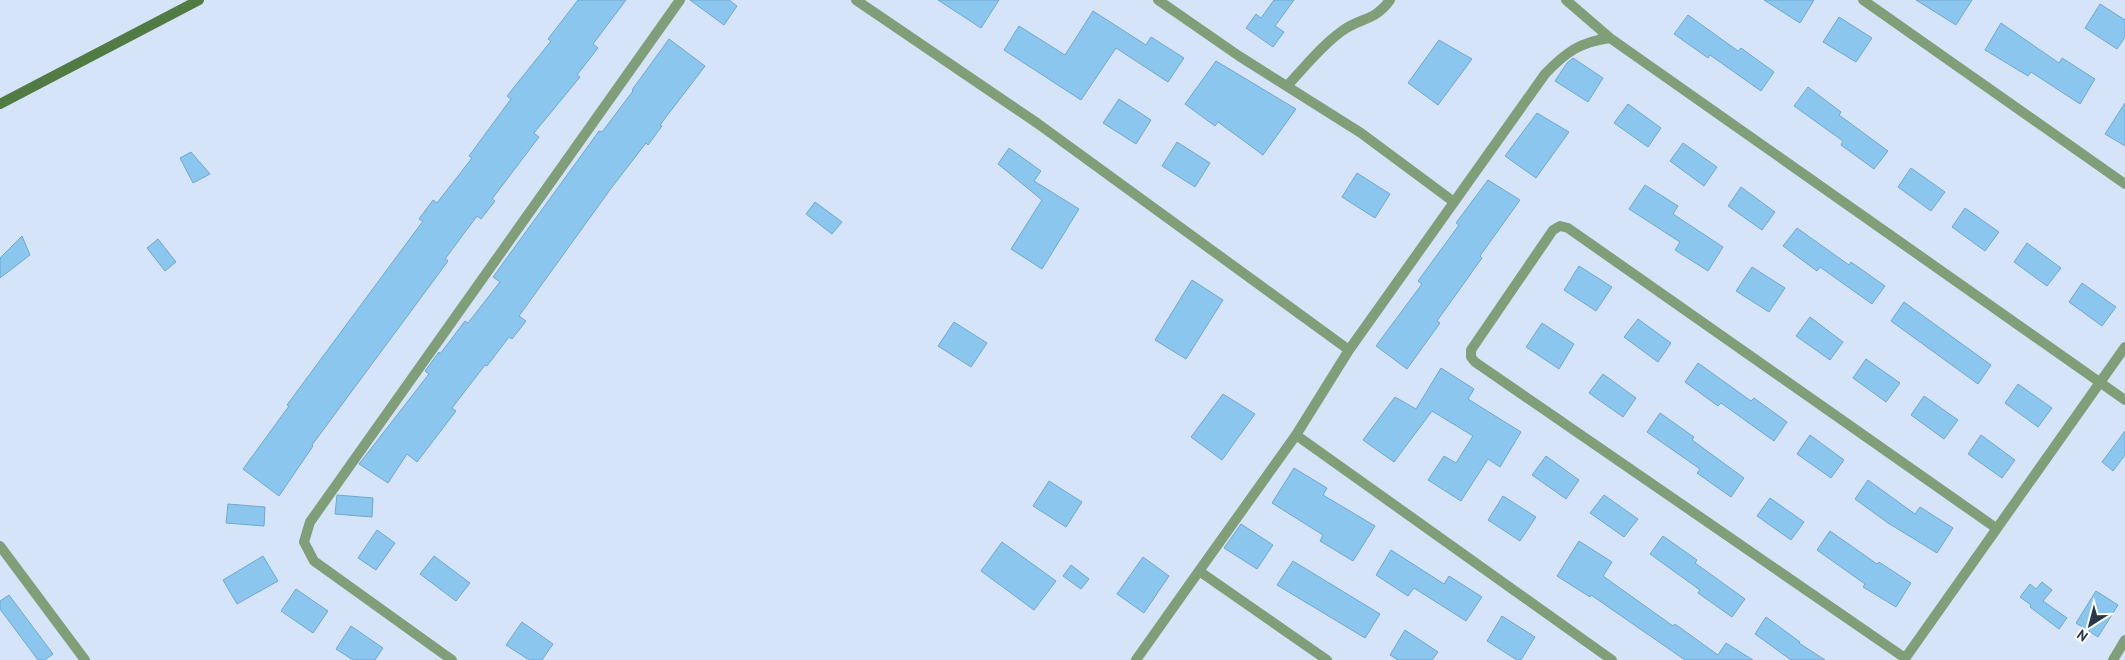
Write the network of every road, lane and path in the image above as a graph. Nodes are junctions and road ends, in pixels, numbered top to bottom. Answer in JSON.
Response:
{"nodes":[{"id":1,"x":199,"y":0,"type":"edge"},
{"id":2,"x":680,"y":0,"type":"edge"},
{"id":3,"x":856,"y":0,"type":"edge"},
{"id":4,"x":1158,"y":0,"type":"edge"},
{"id":5,"x":1390,"y":0,"type":"edge"},
{"id":6,"x":1566,"y":0,"type":"edge"},
{"id":7,"x":1863,"y":0,"type":"edge"},
{"id":8,"x":1610,"y":38,"type":"junction"},
{"id":9,"x":1287,"y":86,"type":"junction"},
{"id":10,"x":0,"y":104,"type":"edge"},
{"id":11,"x":2125,"y":184,"type":"edge"},
{"id":12,"x":1454,"y":202,"type":"junction"},
{"id":13,"x":2125,"y":346,"type":"edge"},
{"id":14,"x":1349,"y":350,"type":"junction"},
{"id":15,"x":2100,"y":382,"type":"junction"},
{"id":16,"x":2125,"y":400,"type":"edge"},
{"id":17,"x":1296,"y":435,"type":"junction"},
{"id":18,"x":1996,"y":528,"type":"junction"},
{"id":19,"x":0,"y":546,"type":"edge"},
{"id":20,"x":1200,"y":571,"type":"junction"},
{"id":21,"x":2125,"y":640,"type":"edge"},
{"id":22,"x":1905,"y":659,"type":"edge"},
{"id":23,"x":84,"y":660,"type":"edge"},
{"id":24,"x":452,"y":660,"type":"edge"},
{"id":25,"x":1136,"y":660,"type":"edge"},
{"id":26,"x":1326,"y":660,"type":"edge"},
{"id":27,"x":1612,"y":660,"type":"edge"},
{"id":28,"x":2113,"y":660,"type":"edge"}],
"edges":[{"from":1,"to":10,"type":"street"},
{"from":2,"to":24,"type":"street"},
{"from":3,"to":14,"type":"street"},
{"from":4,"to":9,"type":"street"},
{"from":5,"to":9,"type":"street"},
{"from":6,"to":8,"type":"street"},
{"from":7,"to":11,"type":"street"},
{"from":8,"to":12,"type":"street"},
{"from":8,"to":15,"type":"street"},
{"from":9,"to":12,"type":"street"},
{"from":12,"to":14,"type":"street"},
{"from":13,"to":15,"type":"street"},
{"from":14,"to":17,"type":"street"},
{"from":15,"to":16,"type":"street"},
{"from":15,"to":18,"type":"street"},
{"from":17,"to":20,"type":"street"},
{"from":17,"to":27,"type":"street"},
{"from":18,"to":22,"type":"street"},
{"from":18,"to":22,"type":"street"},
{"from":19,"to":23,"type":"street"},
{"from":20,"to":25,"type":"street"},
{"from":20,"to":26,"type":"street"},
{"from":21,"to":28,"type":"street"}]}
